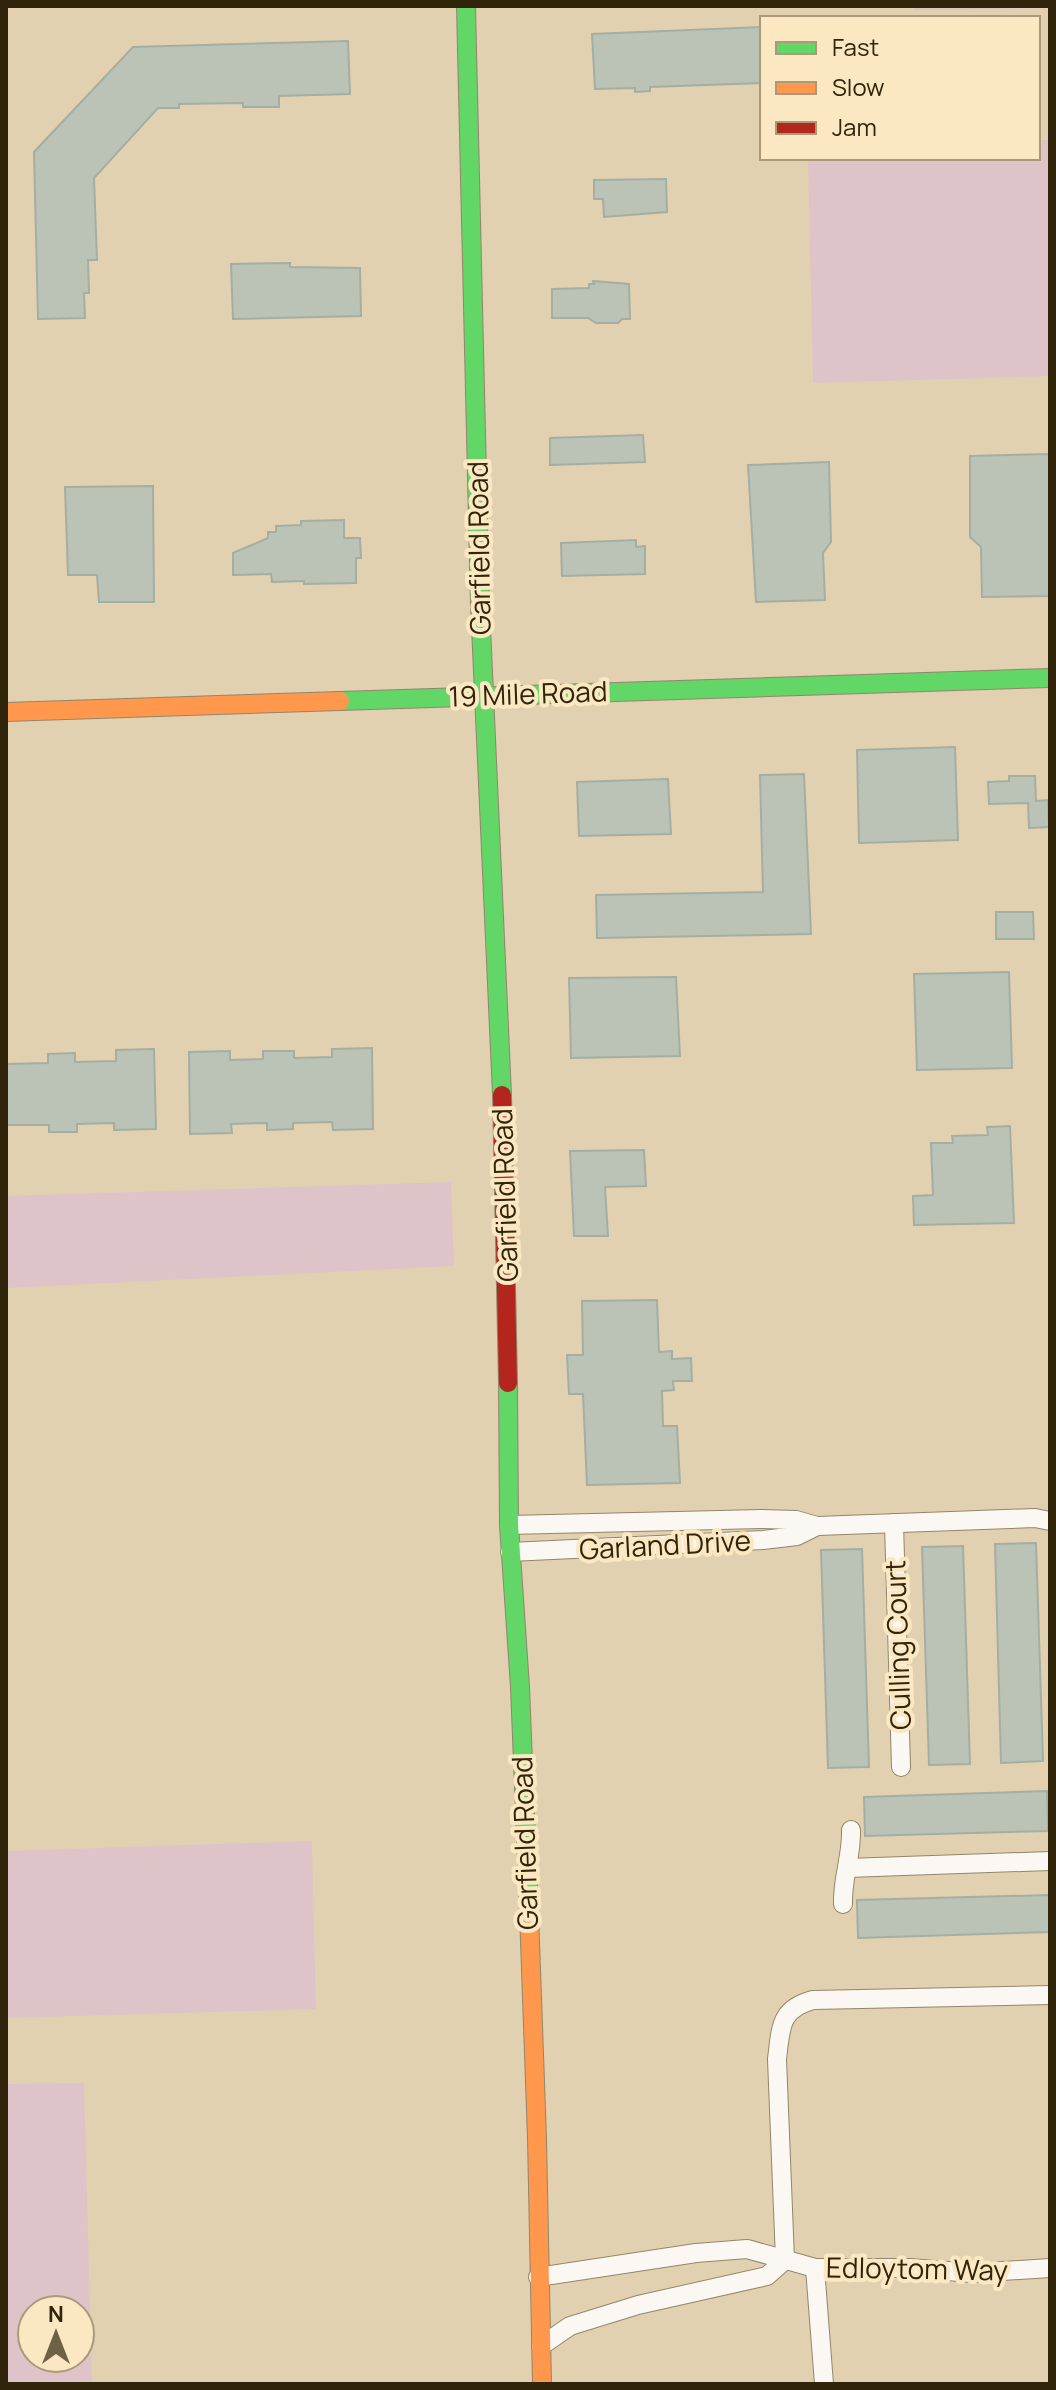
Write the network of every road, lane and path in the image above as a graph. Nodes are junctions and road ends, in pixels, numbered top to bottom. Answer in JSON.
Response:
{"nodes":[{"id":1,"x":466,"y":6,"type":"edge"},
{"id":2,"x":1050,"y":678,"type":"edge"},
{"id":3,"x":484,"y":696,"type":"junction"},
{"id":4,"x":6,"y":712,"type":"edge"},
{"id":5,"x":1050,"y":1521,"type":"edge"},
{"id":6,"x":894,"y":1523,"type":"junction"},
{"id":7,"x":509,"y":1525,"type":"junction"},
{"id":8,"x":817,"y":1526,"type":"junction"},
{"id":9,"x":510,"y":1552,"type":"junction"},
{"id":10,"x":901,"y":1767,"type":"dead end"},
{"id":11,"x":851,"y":1830,"type":"dead end"},
{"id":12,"x":1050,"y":1861,"type":"edge"},
{"id":13,"x":847,"y":1868,"type":"junction"},
{"id":14,"x":843,"y":1904,"type":"dead end"},
{"id":15,"x":1050,"y":1995,"type":"edge"},
{"id":16,"x":785,"y":2260,"type":"junction"},
{"id":17,"x":815,"y":2268,"type":"junction"},
{"id":18,"x":1050,"y":2268,"type":"edge"},
{"id":19,"x":538,"y":2277,"type":"junction"},
{"id":20,"x":541,"y":2346,"type":"junction"},
{"id":21,"x":542,"y":2384,"type":"edge"},
{"id":22,"x":824,"y":2384,"type":"edge"}],
"edges":[{"from":1,"to":3,"type":"main road","name":"Garfield Road"},
{"from":2,"to":3,"type":"main road","name":"19 Mile Road"},
{"from":3,"to":4,"type":"main road","name":"19 Mile Road"},
{"from":3,"to":7,"type":"main road","name":"Garfield Road"},
{"from":5,"to":6,"type":"street","name":"Garland Drive"},
{"from":6,"to":8,"type":"street","name":"Garland Drive"},
{"from":6,"to":10,"type":"street","name":"Culling Court"},
{"from":7,"to":8,"type":"street","name":"Garland Drive"},
{"from":7,"to":9,"type":"main road","name":"Garfield Road"},
{"from":8,"to":9,"type":"street","name":"Garland Drive"},
{"from":9,"to":19,"type":"main road","name":"Garfield Road"},
{"from":11,"to":13,"type":"street"},
{"from":12,"to":13,"type":"street"},
{"from":13,"to":14,"type":"street"},
{"from":15,"to":16,"type":"street"},
{"from":16,"to":17,"type":"street","name":"Edloytom Way"},
{"from":16,"to":19,"type":"street","name":"Edloytom Way"},
{"from":16,"to":20,"type":"street","name":"Edloytom Way"},
{"from":17,"to":18,"type":"street","name":"Edloytom Way"},
{"from":17,"to":22,"type":"street"},
{"from":19,"to":20,"type":"main road","name":"Garfield Road"},
{"from":20,"to":21,"type":"main road","name":"Garfield Road"}]}
